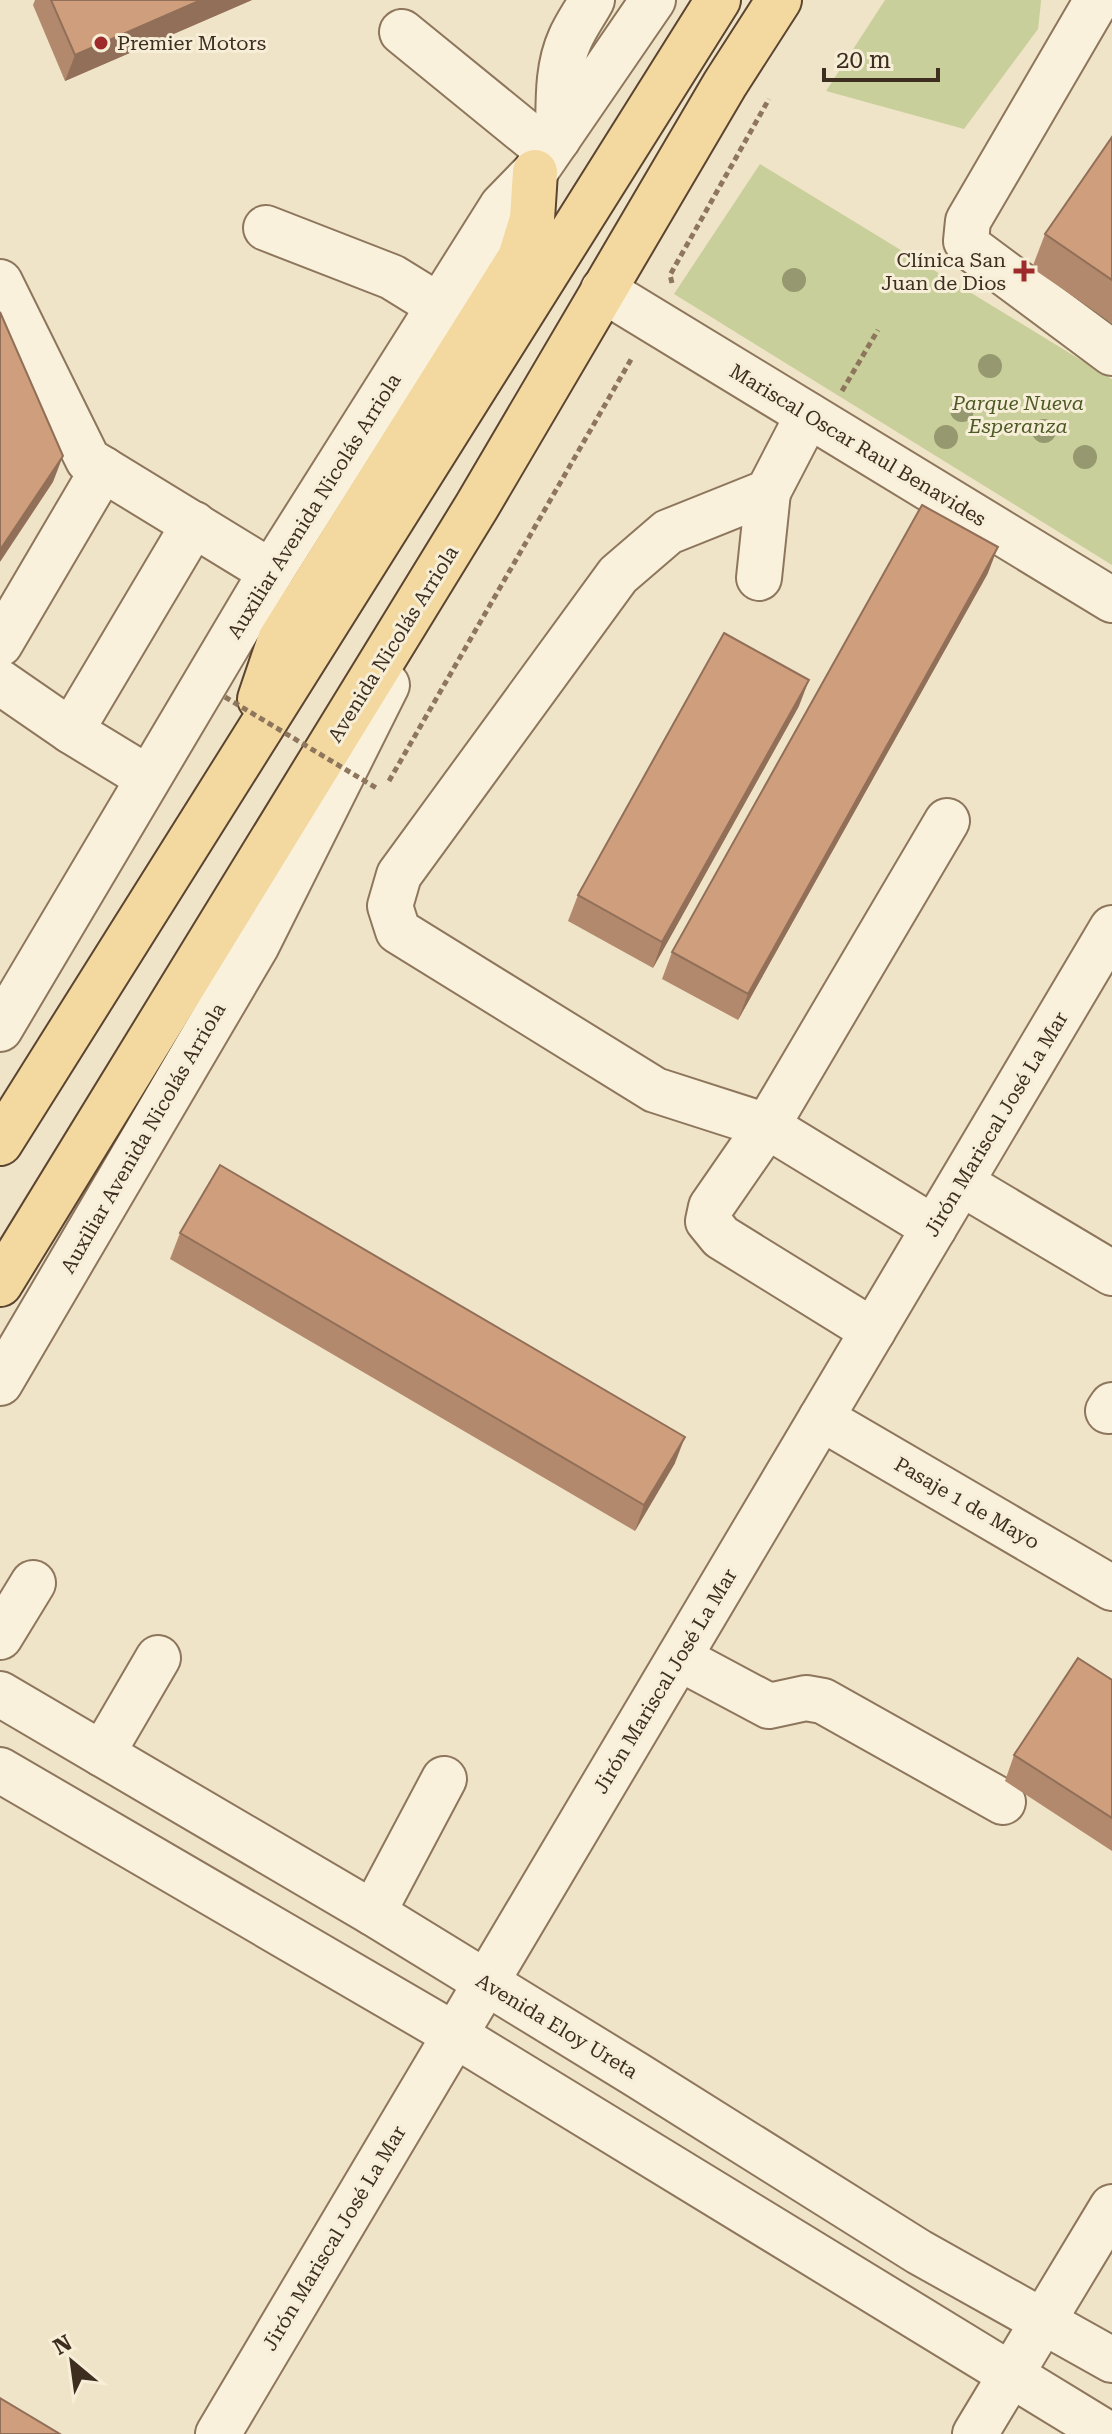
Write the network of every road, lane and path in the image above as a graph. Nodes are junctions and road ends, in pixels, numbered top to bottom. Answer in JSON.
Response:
{"nodes":[{"id":1,"x":592,"y":0,"type":"edge"},
{"id":2,"x":653,"y":0,"type":"edge"},
{"id":3,"x":718,"y":0,"type":"edge"},
{"id":4,"x":779,"y":0,"type":"edge"},
{"id":5,"x":1097,"y":0,"type":"edge"},
{"id":6,"x":402,"y":32,"type":"dead end"},
{"id":7,"x":776,"y":85,"type":"dead end"},
{"id":8,"x":547,"y":154,"type":"junction"},
{"id":9,"x":266,"y":228,"type":"dead end"},
{"id":10,"x":0,"y":282,"type":"edge"},
{"id":11,"x":603,"y":290,"type":"junction"},
{"id":12,"x":663,"y":305,"type":"junction"},
{"id":13,"x":439,"y":306,"type":"junction"},
{"id":14,"x":878,"y":330,"type":"dead end"},
{"id":15,"x":1112,"y":353,"type":"edge"},
{"id":16,"x":825,"y":404,"type":"junction"},
{"id":17,"x":103,"y":469,"type":"junction"},
{"id":18,"x":768,"y":492,"type":"junction"},
{"id":19,"x":477,"y":506,"type":"junction"},
{"id":20,"x":194,"y":524,"type":"junction"},
{"id":21,"x":271,"y":572,"type":"junction"},
{"id":22,"x":759,"y":578,"type":"dead end"},
{"id":23,"x":1112,"y":600,"type":"edge"},
{"id":24,"x":0,"y":644,"type":"edge"},
{"id":25,"x":0,"y":682,"type":"edge"},
{"id":26,"x":225,"y":697,"type":"dead end"},
{"id":27,"x":71,"y":731,"type":"junction"},
{"id":28,"x":239,"y":763,"type":"junction"},
{"id":29,"x":148,"y":778,"type":"junction"},
{"id":30,"x":378,"y":789,"type":"dead end"},
{"id":31,"x":379,"y":798,"type":"dead end"},
{"id":32,"x":947,"y":821,"type":"dead end"},
{"id":33,"x":1112,"y":928,"type":"edge"},
{"id":34,"x":0,"y":1029,"type":"edge"},
{"id":35,"x":767,"y":1126,"type":"junction"},
{"id":36,"x":3,"y":1135,"type":"edge"},
{"id":37,"x":961,"y":1183,"type":"junction"},
{"id":38,"x":934,"y":1228,"type":"junction"},
{"id":39,"x":1112,"y":1273,"type":"edge"},
{"id":40,"x":0,"y":1284,"type":"edge"},
{"id":41,"x":873,"y":1331,"type":"junction"},
{"id":42,"x":0,"y":1383,"type":"edge"},
{"id":43,"x":821,"y":1418,"type":"junction"},
{"id":44,"x":33,"y":1583,"type":"dead end"},
{"id":45,"x":1112,"y":1588,"type":"edge"},
{"id":46,"x":0,"y":1637,"type":"edge"},
{"id":47,"x":158,"y":1658,"type":"dead end"},
{"id":48,"x":679,"y":1658,"type":"junction"},
{"id":49,"x":4,"y":1705,"type":"edge"},
{"id":50,"x":102,"y":1754,"type":"junction"},
{"id":51,"x":0,"y":1770,"type":"edge"},
{"id":52,"x":444,"y":1779,"type":"dead end"},
{"id":53,"x":1003,"y":1802,"type":"dead end"},
{"id":54,"x":292,"y":1867,"type":"junction"},
{"id":55,"x":373,"y":1913,"type":"junction"},
{"id":56,"x":261,"y":1922,"type":"junction"},
{"id":57,"x":486,"y":1983,"type":"junction"},
{"id":58,"x":455,"y":2035,"type":"junction"},
{"id":59,"x":637,"y":2075,"type":"junction"},
{"id":60,"x":604,"y":2128,"type":"junction"},
{"id":61,"x":1112,"y":2207,"type":"edge"},
{"id":62,"x":919,"y":2252,"type":"junction"},
{"id":63,"x":888,"y":2302,"type":"junction"},
{"id":64,"x":1045,"y":2320,"type":"junction"},
{"id":65,"x":1112,"y":2360,"type":"edge"},
{"id":66,"x":1011,"y":2375,"type":"junction"},
{"id":67,"x":1105,"y":2420,"type":"edge"},
{"id":68,"x":218,"y":2434,"type":"edge"},
{"id":69,"x":975,"y":2434,"type":"edge"}],
"edges":[{"from":1,"to":8,"type":"street"},
{"from":2,"to":8,"type":"street","name":"Auxiliar Avenida Nicolás Arriola"},
{"from":3,"to":28,"type":"main road"},
{"from":4,"to":11,"type":"main road","name":"Avenida Nicolás Arriola"},
{"from":5,"to":15,"type":"street"},
{"from":6,"to":8,"type":"street"},
{"from":7,"to":12,"type":"path"},
{"from":8,"to":13,"type":"street","name":"Auxiliar Avenida Nicolás Arriola"},
{"from":8,"to":28,"type":"main road"},
{"from":9,"to":13,"type":"street"},
{"from":10,"to":17,"type":"street"},
{"from":11,"to":12,"type":"street","name":"Mariscal Oscar Raul Benavides"},
{"from":11,"to":19,"type":"main road","name":"Avenida Nicolás Arriola"},
{"from":12,"to":16,"type":"street","name":"Mariscal Oscar Raul Benavides"},
{"from":12,"to":31,"type":"path"},
{"from":13,"to":21,"type":"street","name":"Auxiliar Avenida Nicolás Arriola"},
{"from":14,"to":16,"type":"path"},
{"from":16,"to":18,"type":"street"},
{"from":16,"to":23,"type":"street","name":"Mariscal Oscar Raul Benavides"},
{"from":17,"to":20,"type":"street"},
{"from":17,"to":24,"type":"street"},
{"from":18,"to":22,"type":"street"},
{"from":18,"to":35,"type":"street"},
{"from":19,"to":40,"type":"main road","name":"Avenida Nicolás Arriola"},
{"from":19,"to":42,"type":"street","name":"Auxiliar Avenida Nicolás Arriola"},
{"from":20,"to":21,"type":"street"},
{"from":20,"to":27,"type":"street"},
{"from":21,"to":29,"type":"street","name":"Auxiliar Avenida Nicolás Arriola"},
{"from":25,"to":27,"type":"street"},
{"from":26,"to":30,"type":"path","bridge":true},
{"from":27,"to":29,"type":"street"},
{"from":28,"to":36,"type":"main road"},
{"from":29,"to":34,"type":"street","name":"Auxiliar Avenida Nicolás Arriola"},
{"from":32,"to":35,"type":"street"},
{"from":33,"to":37,"type":"street","name":"Jirón Mariscal José La Mar"},
{"from":35,"to":38,"type":"street"},
{"from":35,"to":41,"type":"street"},
{"from":37,"to":38,"type":"street","name":"Jirón Mariscal José La Mar"},
{"from":37,"to":39,"type":"street"},
{"from":38,"to":41,"type":"street","name":"Jirón Mariscal José La Mar"},
{"from":41,"to":43,"type":"street","name":"Jirón Mariscal José La Mar"},
{"from":43,"to":45,"type":"street","name":"Pasaje 1 de Mayo"},
{"from":43,"to":48,"type":"street","name":"Jirón Mariscal José La Mar"},
{"from":44,"to":46,"type":"street"},
{"from":47,"to":50,"type":"street"},
{"from":48,"to":53,"type":"street"},
{"from":48,"to":57,"type":"street","name":"Jirón Mariscal José La Mar"},
{"from":49,"to":50,"type":"street","name":"Avenida Eloy Ureta"},
{"from":50,"to":54,"type":"street","name":"Avenida Eloy Ureta"},
{"from":51,"to":56,"type":"street"},
{"from":52,"to":55,"type":"street"},
{"from":54,"to":55,"type":"street","name":"Avenida Eloy Ureta"},
{"from":54,"to":56,"type":"street"},
{"from":55,"to":57,"type":"street","name":"Avenida Eloy Ureta"},
{"from":56,"to":58,"type":"street"},
{"from":57,"to":58,"type":"street","name":"Jirón Mariscal José La Mar"},
{"from":57,"to":59,"type":"street","name":"Avenida Eloy Ureta"},
{"from":58,"to":60,"type":"street"},
{"from":58,"to":68,"type":"street","name":"Jirón Mariscal José La Mar"},
{"from":59,"to":60,"type":"street"},
{"from":59,"to":62,"type":"street","name":"Avenida Eloy Ureta"},
{"from":60,"to":63,"type":"street"},
{"from":61,"to":64,"type":"street"},
{"from":62,"to":63,"type":"street"},
{"from":62,"to":64,"type":"street","name":"Avenida Eloy Ureta"},
{"from":63,"to":66,"type":"street"},
{"from":64,"to":65,"type":"street","name":"Avenida Eloy Ureta"},
{"from":64,"to":66,"type":"street"},
{"from":66,"to":67,"type":"street"},
{"from":66,"to":69,"type":"street"}]}
